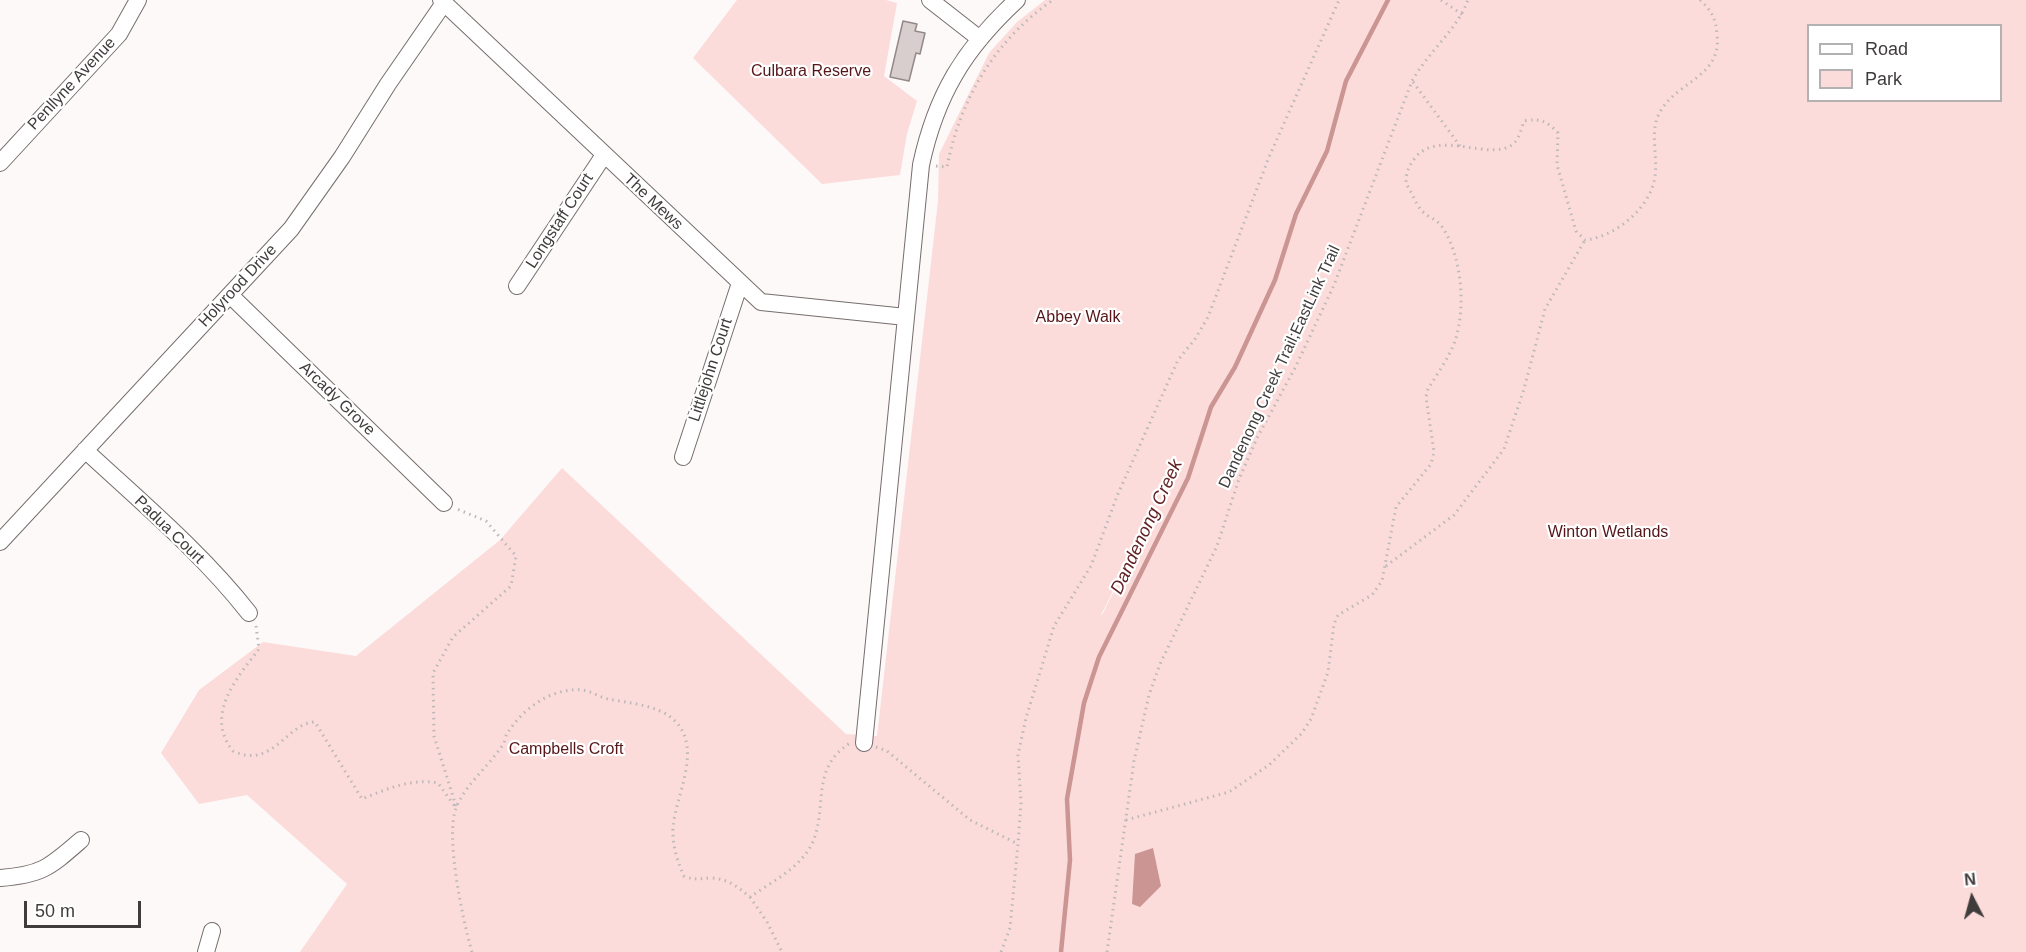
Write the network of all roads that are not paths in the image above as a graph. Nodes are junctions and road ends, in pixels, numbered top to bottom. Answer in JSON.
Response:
{"nodes":[{"id":1,"x":138,"y":0,"type":"edge"},
{"id":2,"x":930,"y":0,"type":"edge"},
{"id":3,"x":1017,"y":0,"type":"edge"},
{"id":4,"x":442,"y":2,"type":"edge"},
{"id":5,"x":980,"y":39,"type":"junction"},
{"id":6,"x":604,"y":155,"type":"junction"},
{"id":7,"x":0,"y":163,"type":"edge"},
{"id":8,"x":740,"y":283,"type":"junction"},
{"id":9,"x":517,"y":286,"type":"dead end"},
{"id":10,"x":230,"y":294,"type":"junction"},
{"id":11,"x":906,"y":317,"type":"junction"},
{"id":12,"x":85,"y":450,"type":"junction"},
{"id":13,"x":683,"y":457,"type":"dead end"},
{"id":14,"x":444,"y":503,"type":"road end"},
{"id":15,"x":0,"y":542,"type":"edge"},
{"id":16,"x":249,"y":613,"type":"road end"},
{"id":17,"x":864,"y":743,"type":"road end"},
{"id":18,"x":81,"y":840,"type":"dead end"},
{"id":19,"x":0,"y":878,"type":"edge"},
{"id":20,"x":212,"y":931,"type":"dead end"},
{"id":21,"x":206,"y":952,"type":"edge"}],
"edges":[{"from":1,"to":7,"type":"street","name":"Penllyne Avenue"},
{"from":2,"to":5,"type":"street"},
{"from":3,"to":5,"type":"street"},
{"from":4,"to":6,"type":"street","name":"The Mews"},
{"from":4,"to":10,"type":"street","name":"Holyrood Drive"},
{"from":5,"to":11,"type":"street"},
{"from":6,"to":8,"type":"street","name":"The Mews"},
{"from":6,"to":9,"type":"street","name":"Longstaff Court"},
{"from":8,"to":11,"type":"street","name":"The Mews"},
{"from":8,"to":13,"type":"street","name":"Littlejohn Court"},
{"from":10,"to":12,"type":"street","name":"Holyrood Drive"},
{"from":10,"to":14,"type":"street","name":"Arcady Grove"},
{"from":11,"to":17,"type":"street"},
{"from":12,"to":15,"type":"street","name":"Holyrood Drive"},
{"from":12,"to":16,"type":"street","name":"Padua Court"},
{"from":18,"to":19,"type":"street"},
{"from":20,"to":21,"type":"street"}]}
